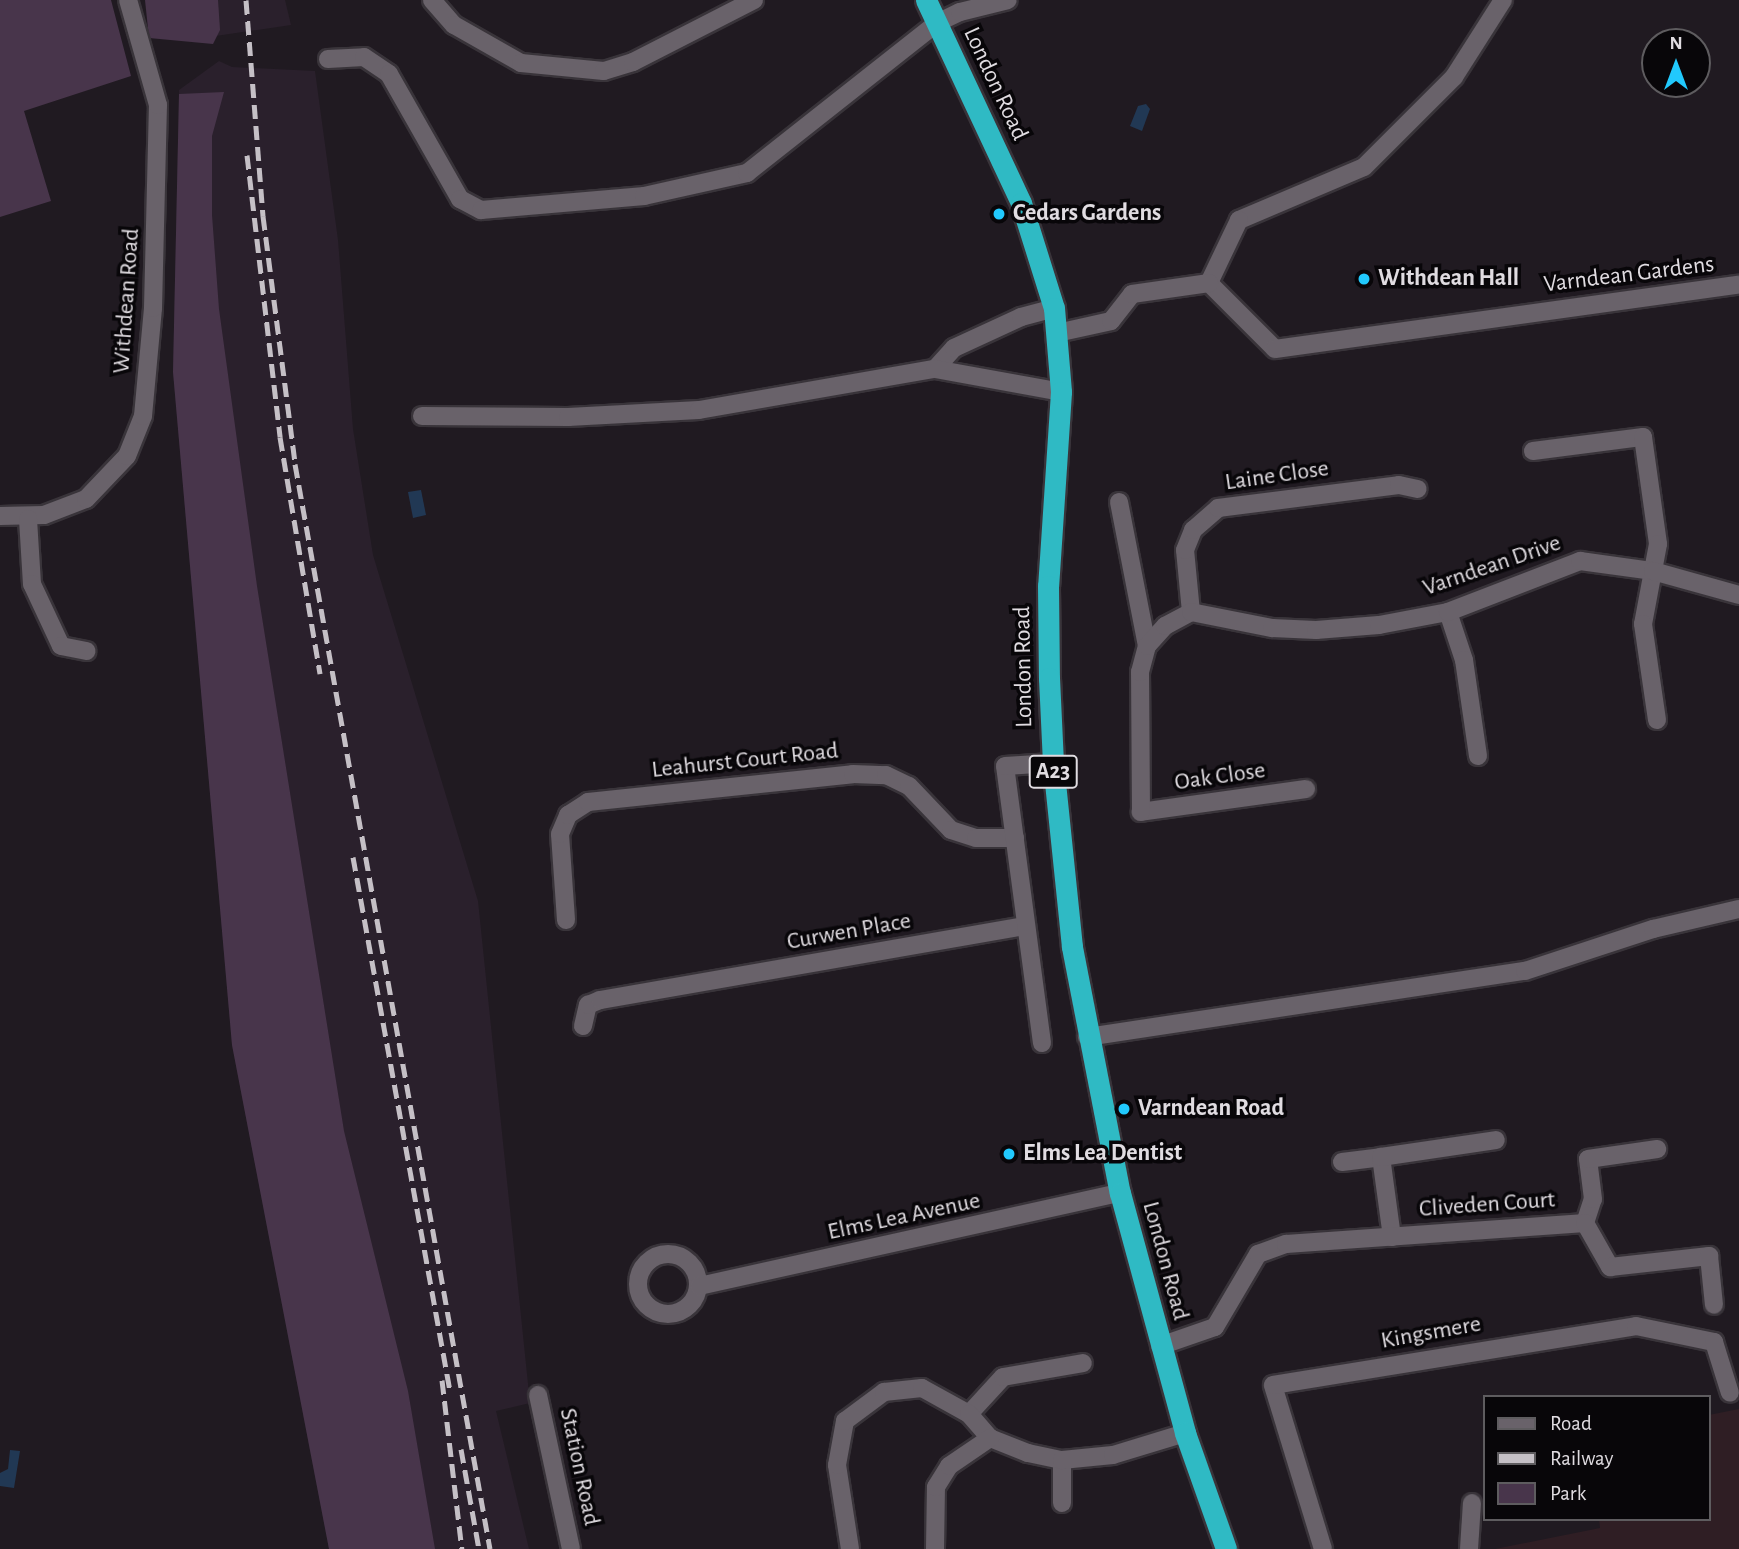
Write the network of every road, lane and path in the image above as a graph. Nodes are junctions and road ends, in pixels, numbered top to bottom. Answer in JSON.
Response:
{"nodes":[{"id":1,"x":128,"y":0,"type":"edge"},
{"id":2,"x":432,"y":0,"type":"edge"},
{"id":3,"x":754,"y":0,"type":"edge"},
{"id":4,"x":926,"y":0,"type":"edge"},
{"id":5,"x":1008,"y":0,"type":"edge"},
{"id":6,"x":1503,"y":0,"type":"edge"},
{"id":7,"x":937,"y":23,"type":"junction"},
{"id":8,"x":328,"y":59,"type":"dead end"},
{"id":9,"x":1209,"y":283,"type":"junction"},
{"id":10,"x":1739,"y":285,"type":"edge"},
{"id":11,"x":1054,"y":308,"type":"junction"},
{"id":12,"x":1057,"y":333,"type":"junction"},
{"id":13,"x":935,"y":369,"type":"junction"},
{"id":14,"x":1060,"y":392,"type":"junction"},
{"id":15,"x":422,"y":416,"type":"dead end"},
{"id":16,"x":1533,"y":451,"type":"dead end"},
{"id":17,"x":1418,"y":489,"type":"dead end"},
{"id":18,"x":1119,"y":502,"type":"dead end"},
{"id":19,"x":0,"y":516,"type":"edge"},
{"id":20,"x":28,"y":519,"type":"junction"},
{"id":21,"x":1653,"y":571,"type":"junction"},
{"id":22,"x":1739,"y":596,"type":"edge"},
{"id":23,"x":1191,"y":612,"type":"junction"},
{"id":24,"x":1447,"y":612,"type":"junction"},
{"id":25,"x":1147,"y":646,"type":"junction"},
{"id":26,"x":87,"y":652,"type":"dead end"},
{"id":27,"x":1657,"y":720,"type":"dead end"},
{"id":28,"x":1478,"y":757,"type":"dead end"},
{"id":29,"x":1052,"y":763,"type":"junction"},
{"id":30,"x":1306,"y":789,"type":"dead end"},
{"id":31,"x":1015,"y":838,"type":"junction"},
{"id":32,"x":1739,"y":909,"type":"edge"},
{"id":33,"x":566,"y":920,"type":"dead end"},
{"id":34,"x":1024,"y":926,"type":"junction"},
{"id":35,"x":583,"y":1026,"type":"dead end"},
{"id":36,"x":1087,"y":1037,"type":"junction"},
{"id":37,"x":1042,"y":1042,"type":"dead end"},
{"id":38,"x":1496,"y":1140,"type":"dead end"},
{"id":39,"x":1657,"y":1149,"type":"dead end"},
{"id":40,"x":1381,"y":1157,"type":"junction"},
{"id":41,"x":1342,"y":1162,"type":"dead end"},
{"id":42,"x":1120,"y":1193,"type":"junction"},
{"id":43,"x":1585,"y":1223,"type":"junction"},
{"id":44,"x":1392,"y":1237,"type":"junction"},
{"id":45,"x":699,"y":1286,"type":"dead end"},
{"id":46,"x":1714,"y":1306,"type":"dead end"},
{"id":47,"x":1160,"y":1346,"type":"junction"},
{"id":48,"x":1083,"y":1363,"type":"dead end"},
{"id":49,"x":1730,"y":1393,"type":"dead end"},
{"id":50,"x":538,"y":1395,"type":"dead end"},
{"id":51,"x":969,"y":1414,"type":"junction"},
{"id":52,"x":1185,"y":1433,"type":"junction"},
{"id":53,"x":990,"y":1438,"type":"junction"},
{"id":54,"x":1062,"y":1460,"type":"junction"},
{"id":55,"x":1062,"y":1503,"type":"dead end"},
{"id":56,"x":1472,"y":1503,"type":"dead end"},
{"id":57,"x":571,"y":1549,"type":"edge"},
{"id":58,"x":850,"y":1549,"type":"edge"},
{"id":59,"x":935,"y":1549,"type":"edge"},
{"id":60,"x":1226,"y":1549,"type":"edge"},
{"id":61,"x":1324,"y":1549,"type":"edge"},
{"id":62,"x":1469,"y":1549,"type":"edge"}],
"edges":[{"from":1,"to":20,"type":"street","name":"Withdean Road"},
{"from":2,"to":3,"type":"street"},
{"from":4,"to":7,"type":"highway","name":"London Road","number":"A23"},
{"from":5,"to":7,"type":"street"},
{"from":6,"to":9,"type":"street"},
{"from":7,"to":8,"type":"street"},
{"from":7,"to":11,"type":"highway","name":"London Road","number":"A23"},
{"from":9,"to":10,"type":"street","name":"Varndean Gardens"},
{"from":9,"to":12,"type":"street"},
{"from":11,"to":12,"type":"highway","name":"London Road","number":"A23"},
{"from":11,"to":13,"type":"street"},
{"from":12,"to":14,"type":"highway","name":"London Road","number":"A23"},
{"from":13,"to":14,"type":"street"},
{"from":13,"to":15,"type":"street"},
{"from":14,"to":29,"type":"highway","name":"London Road","number":"A23"},
{"from":16,"to":21,"type":"street"},
{"from":17,"to":23,"type":"street","name":"Laine Close"},
{"from":18,"to":25,"type":"street"},
{"from":19,"to":20,"type":"street","name":"Withdean Road"},
{"from":20,"to":26,"type":"street"},
{"from":21,"to":22,"type":"street","name":"Varndean Drive"},
{"from":21,"to":24,"type":"street","name":"Varndean Drive"},
{"from":21,"to":27,"type":"street"},
{"from":23,"to":24,"type":"street","name":"Varndean Drive"},
{"from":23,"to":25,"type":"street"},
{"from":24,"to":28,"type":"street"},
{"from":25,"to":30,"type":"street","name":"Oak Close"},
{"from":29,"to":31,"type":"street"},
{"from":29,"to":36,"type":"highway","name":"London Road","number":"A23"},
{"from":31,"to":33,"type":"street","name":"Leahurst Court Road"},
{"from":31,"to":34,"type":"street"},
{"from":32,"to":36,"type":"street"},
{"from":34,"to":35,"type":"street","name":"Curwen Place"},
{"from":34,"to":37,"type":"street"},
{"from":36,"to":42,"type":"highway","name":"London Road","number":"A23"},
{"from":38,"to":40,"type":"street"},
{"from":39,"to":43,"type":"street","name":"Cliveden Court"},
{"from":40,"to":41,"type":"street"},
{"from":40,"to":44,"type":"street","name":"Cliveden Court"},
{"from":42,"to":45,"type":"street","name":"Elms Lea Avenue"},
{"from":42,"to":47,"type":"highway","name":"London Road","number":"A23"},
{"from":43,"to":44,"type":"street","name":"Cliveden Court"},
{"from":43,"to":46,"type":"street","name":"Cliveden Court"},
{"from":44,"to":47,"type":"street","name":"Cliveden Court"},
{"from":47,"to":52,"type":"highway","name":"London Road","number":"A23"},
{"from":48,"to":51,"type":"street"},
{"from":49,"to":61,"type":"street","name":"Kingsmere"},
{"from":50,"to":57,"type":"street","name":"Station Road"},
{"from":51,"to":53,"type":"street"},
{"from":51,"to":58,"type":"street"},
{"from":52,"to":54,"type":"street"},
{"from":52,"to":60,"type":"highway","name":"London Road","number":"A23"},
{"from":53,"to":54,"type":"street"},
{"from":53,"to":59,"type":"street"},
{"from":54,"to":55,"type":"street"},
{"from":56,"to":62,"type":"street"}]}
